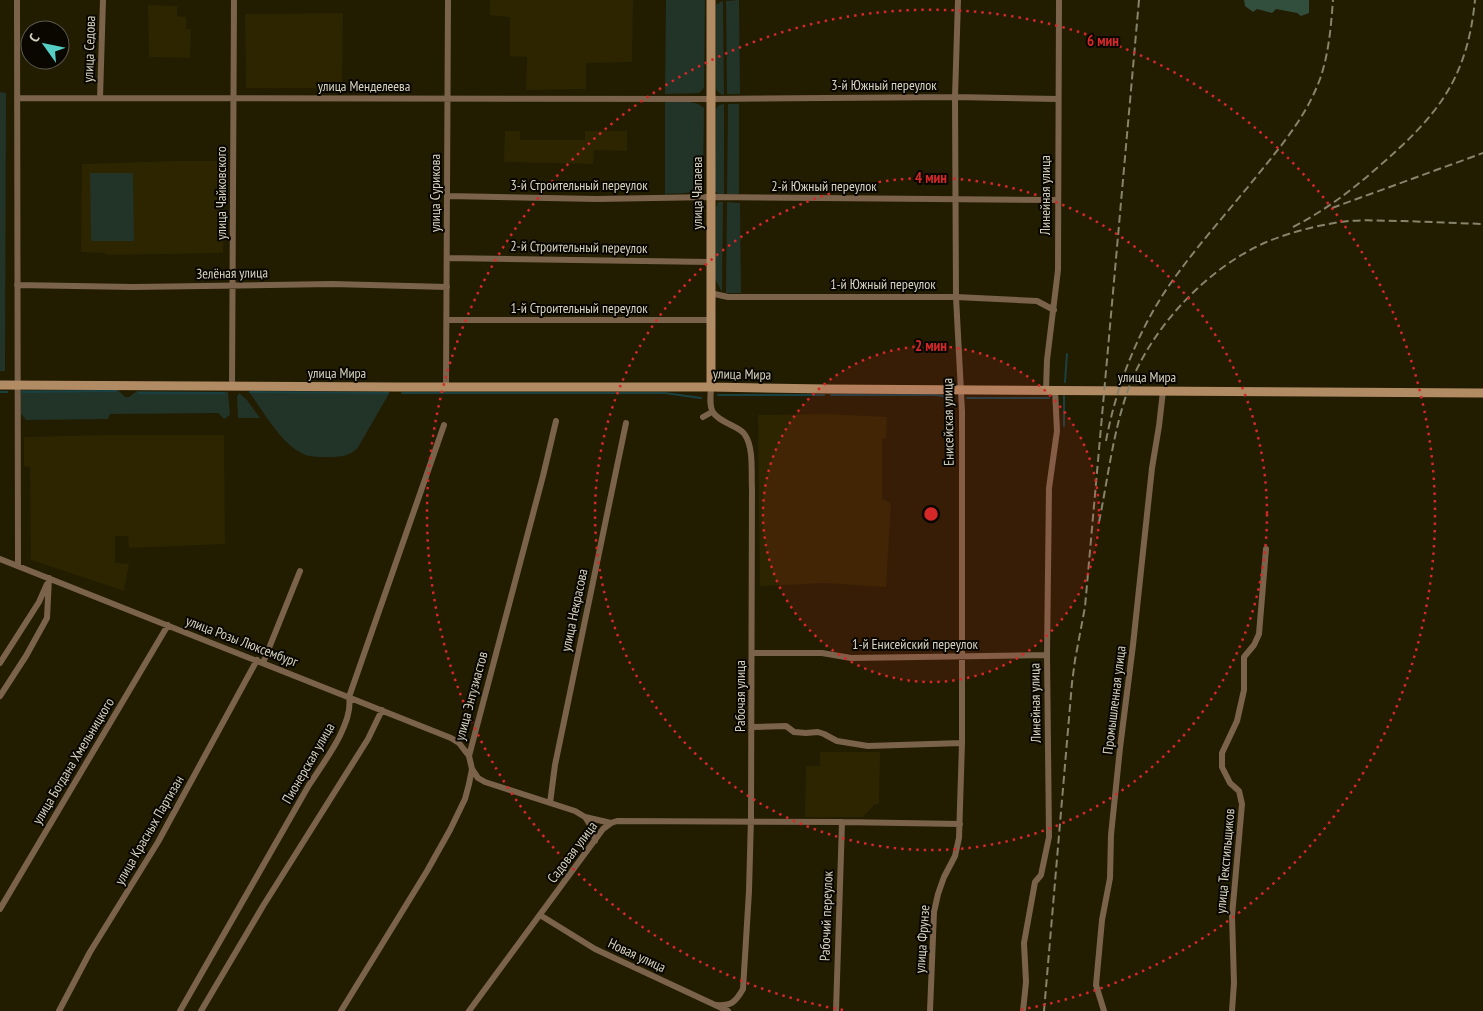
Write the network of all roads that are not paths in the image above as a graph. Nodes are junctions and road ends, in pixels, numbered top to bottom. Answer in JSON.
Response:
{"nodes":[{"id":1,"x":17,"y":0,"type":"edge"},
{"id":2,"x":103,"y":0,"type":"edge"},
{"id":3,"x":234,"y":0,"type":"edge"},
{"id":4,"x":448,"y":0,"type":"edge"},
{"id":5,"x":711,"y":0,"type":"edge"},
{"id":6,"x":958,"y":0,"type":"edge"},
{"id":7,"x":1059,"y":0,"type":"edge"},
{"id":8,"x":956,"y":97,"type":"junction"},
{"id":9,"x":17,"y":98,"type":"junction"},
{"id":10,"x":100,"y":98,"type":"junction"},
{"id":11,"x":233,"y":98,"type":"junction"},
{"id":12,"x":448,"y":99,"type":"junction"},
{"id":13,"x":711,"y":99,"type":"junction"},
{"id":14,"x":1058,"y":99,"type":"junction"},
{"id":15,"x":448,"y":196,"type":"junction"},
{"id":16,"x":710,"y":197,"type":"junction"},
{"id":17,"x":957,"y":199,"type":"junction"},
{"id":18,"x":1058,"y":200,"type":"junction"},
{"id":19,"x":447,"y":258,"type":"junction"},
{"id":20,"x":710,"y":262,"type":"junction"},
{"id":21,"x":17,"y":286,"type":"junction"},
{"id":22,"x":233,"y":286,"type":"junction"},
{"id":23,"x":447,"y":287,"type":"junction"},
{"id":24,"x":710,"y":293,"type":"junction"},
{"id":25,"x":956,"y":297,"type":"junction"},
{"id":26,"x":1054,"y":310,"type":"junction"},
{"id":27,"x":447,"y":320,"type":"junction"},
{"id":28,"x":710,"y":320,"type":"junction"},
{"id":29,"x":0,"y":385,"type":"edge"},
{"id":30,"x":17,"y":385,"type":"junction"},
{"id":31,"x":232,"y":387,"type":"junction"},
{"id":32,"x":446,"y":387,"type":"junction"},
{"id":33,"x":711,"y":387,"type":"junction"},
{"id":34,"x":961,"y":390,"type":"junction"},
{"id":35,"x":1051,"y":390,"type":"junction"},
{"id":36,"x":1163,"y":391,"type":"junction"},
{"id":37,"x":1483,"y":393,"type":"edge"},
{"id":38,"x":712,"y":412,"type":"junction"},
{"id":39,"x":703,"y":417,"type":"dead end"},
{"id":40,"x":556,"y":420,"type":"dead end"},
{"id":41,"x":626,"y":423,"type":"dead end"},
{"id":42,"x":444,"y":425,"type":"dead end"},
{"id":43,"x":1266,"y":549,"type":"dead end"},
{"id":44,"x":0,"y":559,"type":"edge"},
{"id":45,"x":18,"y":566,"type":"junction"},
{"id":46,"x":300,"y":571,"type":"dead end"},
{"id":47,"x":49,"y":578,"type":"junction"},
{"id":48,"x":168,"y":626,"type":"junction"},
{"id":49,"x":752,"y":653,"type":"junction"},
{"id":50,"x":1047,"y":655,"type":"junction"},
{"id":51,"x":961,"y":657,"type":"junction"},
{"id":52,"x":260,"y":661,"type":"junction"},
{"id":53,"x":0,"y":663,"type":"edge"},
{"id":54,"x":0,"y":696,"type":"edge"},
{"id":55,"x":349,"y":697,"type":"junction"},
{"id":56,"x":382,"y":710,"type":"junction"},
{"id":57,"x":752,"y":726,"type":"junction"},
{"id":58,"x":962,"y":743,"type":"junction"},
{"id":59,"x":468,"y":756,"type":"junction"},
{"id":60,"x":472,"y":769,"type":"junction"},
{"id":61,"x":550,"y":803,"type":"junction"},
{"id":62,"x":585,"y":817,"type":"junction"},
{"id":63,"x":748,"y":821,"type":"junction"},
{"id":64,"x":842,"y":822,"type":"junction"},
{"id":65,"x":611,"y":823,"type":"junction"},
{"id":66,"x":960,"y":824,"type":"junction"},
{"id":67,"x":594,"y":841,"type":"junction"},
{"id":68,"x":958,"y":843,"type":"joint"},
{"id":69,"x":0,"y":909,"type":"edge"},
{"id":70,"x":540,"y":915,"type":"junction"},
{"id":71,"x":716,"y":1005,"type":"junction"},
{"id":72,"x":59,"y":1011,"type":"edge"},
{"id":73,"x":180,"y":1011,"type":"edge"},
{"id":74,"x":200,"y":1011,"type":"edge"},
{"id":75,"x":341,"y":1011,"type":"edge"},
{"id":76,"x":469,"y":1011,"type":"edge"},
{"id":77,"x":728,"y":1011,"type":"edge"},
{"id":78,"x":836,"y":1011,"type":"edge"},
{"id":79,"x":930,"y":1011,"type":"edge"},
{"id":80,"x":1023,"y":1011,"type":"edge"},
{"id":81,"x":1104,"y":1011,"type":"edge"},
{"id":82,"x":1232,"y":1011,"type":"edge"}],
"edges":[{"from":1,"to":9,"type":"street"},
{"from":2,"to":10,"type":"street","name":"улица Седова"},
{"from":3,"to":11,"type":"street","name":"улица Чайковского"},
{"from":4,"to":12,"type":"street","name":"улица Сурикова"},
{"from":5,"to":13,"type":"main road","name":"улица Чапаева"},
{"from":6,"to":8,"type":"street","name":"Енисейская улица"},
{"from":7,"to":14,"type":"street","name":"Линейная улица"},
{"from":8,"to":13,"type":"street","name":"3-й Южный переулок"},
{"from":8,"to":14,"type":"street","name":"3-й Южный переулок"},
{"from":8,"to":17,"type":"street","name":"Енисейская улица"},
{"from":9,"to":10,"type":"street","name":"улица Менделеева"},
{"from":9,"to":21,"type":"street"},
{"from":10,"to":11,"type":"street","name":"улица Менделеева"},
{"from":11,"to":12,"type":"street","name":"улица Менделеева"},
{"from":11,"to":22,"type":"street","name":"улица Чайковского"},
{"from":12,"to":13,"type":"street","name":"улица Менделеева"},
{"from":12,"to":15,"type":"street","name":"улица Сурикова"},
{"from":13,"to":16,"type":"main road","name":"улица Чапаева"},
{"from":14,"to":18,"type":"street","name":"Линейная улица"},
{"from":15,"to":16,"type":"street","name":"3-й Строительный переулок"},
{"from":15,"to":19,"type":"street","name":"улица Сурикова"},
{"from":16,"to":17,"type":"street","name":"2-й Южный переулок"},
{"from":16,"to":20,"type":"main road","name":"улица Чапаева"},
{"from":17,"to":18,"type":"street","name":"2-й Южный переулок"},
{"from":17,"to":25,"type":"street","name":"Енисейская улица"},
{"from":18,"to":26,"type":"street","name":"Линейная улица"},
{"from":19,"to":20,"type":"street","name":"2-й Строительный переулок"},
{"from":19,"to":23,"type":"street","name":"улица Сурикова"},
{"from":20,"to":24,"type":"main road","name":"улица Чапаева"},
{"from":21,"to":22,"type":"street","name":"Зелёная улица"},
{"from":21,"to":30,"type":"street"},
{"from":22,"to":23,"type":"street","name":"Зелёная улица"},
{"from":22,"to":31,"type":"street","name":"улица Чайковского"},
{"from":23,"to":27,"type":"street","name":"улица Сурикова"},
{"from":24,"to":25,"type":"street","name":"1-й Южный переулок"},
{"from":24,"to":28,"type":"main road","name":"улица Чапаева"},
{"from":25,"to":26,"type":"street","name":"1-й Южный переулок"},
{"from":25,"to":34,"type":"street","name":"Енисейская улица"},
{"from":26,"to":35,"type":"street","name":"Линейная улица"},
{"from":27,"to":28,"type":"street","name":"1-й Строительный переулок"},
{"from":27,"to":32,"type":"street","name":"улица Сурикова"},
{"from":28,"to":33,"type":"main road","name":"улица Чапаева"},
{"from":29,"to":30,"type":"main road","name":"улица Мира"},
{"from":30,"to":31,"type":"main road","name":"улица Мира"},
{"from":30,"to":45,"type":"street"},
{"from":31,"to":32,"type":"main road","name":"улица Мира"},
{"from":32,"to":33,"type":"main road","name":"улица Мира"},
{"from":33,"to":34,"type":"main road","name":"улица Мира"},
{"from":33,"to":38,"type":"street"},
{"from":34,"to":35,"type":"main road","name":"улица Мира"},
{"from":34,"to":51,"type":"street","name":"Енисейская улица"},
{"from":35,"to":36,"type":"main road","name":"улица Мира"},
{"from":35,"to":50,"type":"street","name":"Линейная улица"},
{"from":36,"to":37,"type":"main road","name":"улица Мира"},
{"from":36,"to":81,"type":"street","name":"Промышленная улица"},
{"from":38,"to":39,"type":"street"},
{"from":38,"to":49,"type":"street","name":"Рабочая улица"},
{"from":40,"to":59,"type":"street","name":"улица Энтузиастов"},
{"from":41,"to":61,"type":"street","name":"улица Некрасова"},
{"from":42,"to":55,"type":"street","name":"Пионерская улица"},
{"from":43,"to":82,"type":"street","name":"улица Текстильщиков"},
{"from":44,"to":45,"type":"street","name":"улица Розы Люксембург"},
{"from":45,"to":47,"type":"street","name":"улица Розы Люксембург"},
{"from":46,"to":52,"type":"street","name":"улица Красных Партизан"},
{"from":47,"to":48,"type":"street","name":"улица Розы Люксембург"},
{"from":47,"to":53,"type":"street"},
{"from":47,"to":54,"type":"street"},
{"from":48,"to":52,"type":"street","name":"улица Розы Люксембург"},
{"from":48,"to":69,"type":"street","name":"улица Богдана Хмельницкого"},
{"from":49,"to":51,"type":"street","name":"1-й Енисейский переулок"},
{"from":49,"to":57,"type":"street","name":"Рабочая улица"},
{"from":50,"to":51,"type":"street","name":"1-й Енисейский переулок"},
{"from":50,"to":80,"type":"street","name":"Линейная улица"},
{"from":51,"to":58,"type":"street","name":"Енисейская улица"},
{"from":52,"to":55,"type":"street","name":"улица Розы Люксембург"},
{"from":52,"to":72,"type":"street","name":"улица Красных Партизан"},
{"from":55,"to":56,"type":"street","name":"улица Розы Люксембург"},
{"from":55,"to":73,"type":"street","name":"Пионерская улица"},
{"from":56,"to":59,"type":"street","name":"улица Розы Люксембург"},
{"from":56,"to":74,"type":"street"},
{"from":57,"to":58,"type":"street"},
{"from":57,"to":63,"type":"street","name":"Рабочая улица"},
{"from":58,"to":66,"type":"street","name":"Енисейская улица"},
{"from":59,"to":60,"type":"street","name":"улица Энтузиастов"},
{"from":60,"to":61,"type":"street"},
{"from":60,"to":75,"type":"street"},
{"from":61,"to":62,"type":"street"},
{"from":62,"to":65,"type":"street"},
{"from":62,"to":67,"type":"street"},
{"from":63,"to":64,"type":"street","name":"Садовая улица"},
{"from":63,"to":65,"type":"street","name":"Садовая улица"},
{"from":63,"to":71,"type":"street","name":"Рабочая улица"},
{"from":64,"to":66,"type":"street","name":"Садовая улица"},
{"from":64,"to":78,"type":"street","name":"Рабочий переулок"},
{"from":65,"to":67,"type":"street","name":"Садовая улица"},
{"from":66,"to":68,"type":"street","name":"Енисейская улица"},
{"from":67,"to":70,"type":"street","name":"Садовая улица"},
{"from":68,"to":79,"type":"street","name":"улица Фрунзе"},
{"from":70,"to":71,"type":"street","name":"Новая улица"},
{"from":70,"to":76,"type":"street","name":"Садовая улица"},
{"from":71,"to":77,"type":"street","name":"Новая улица"}]}
